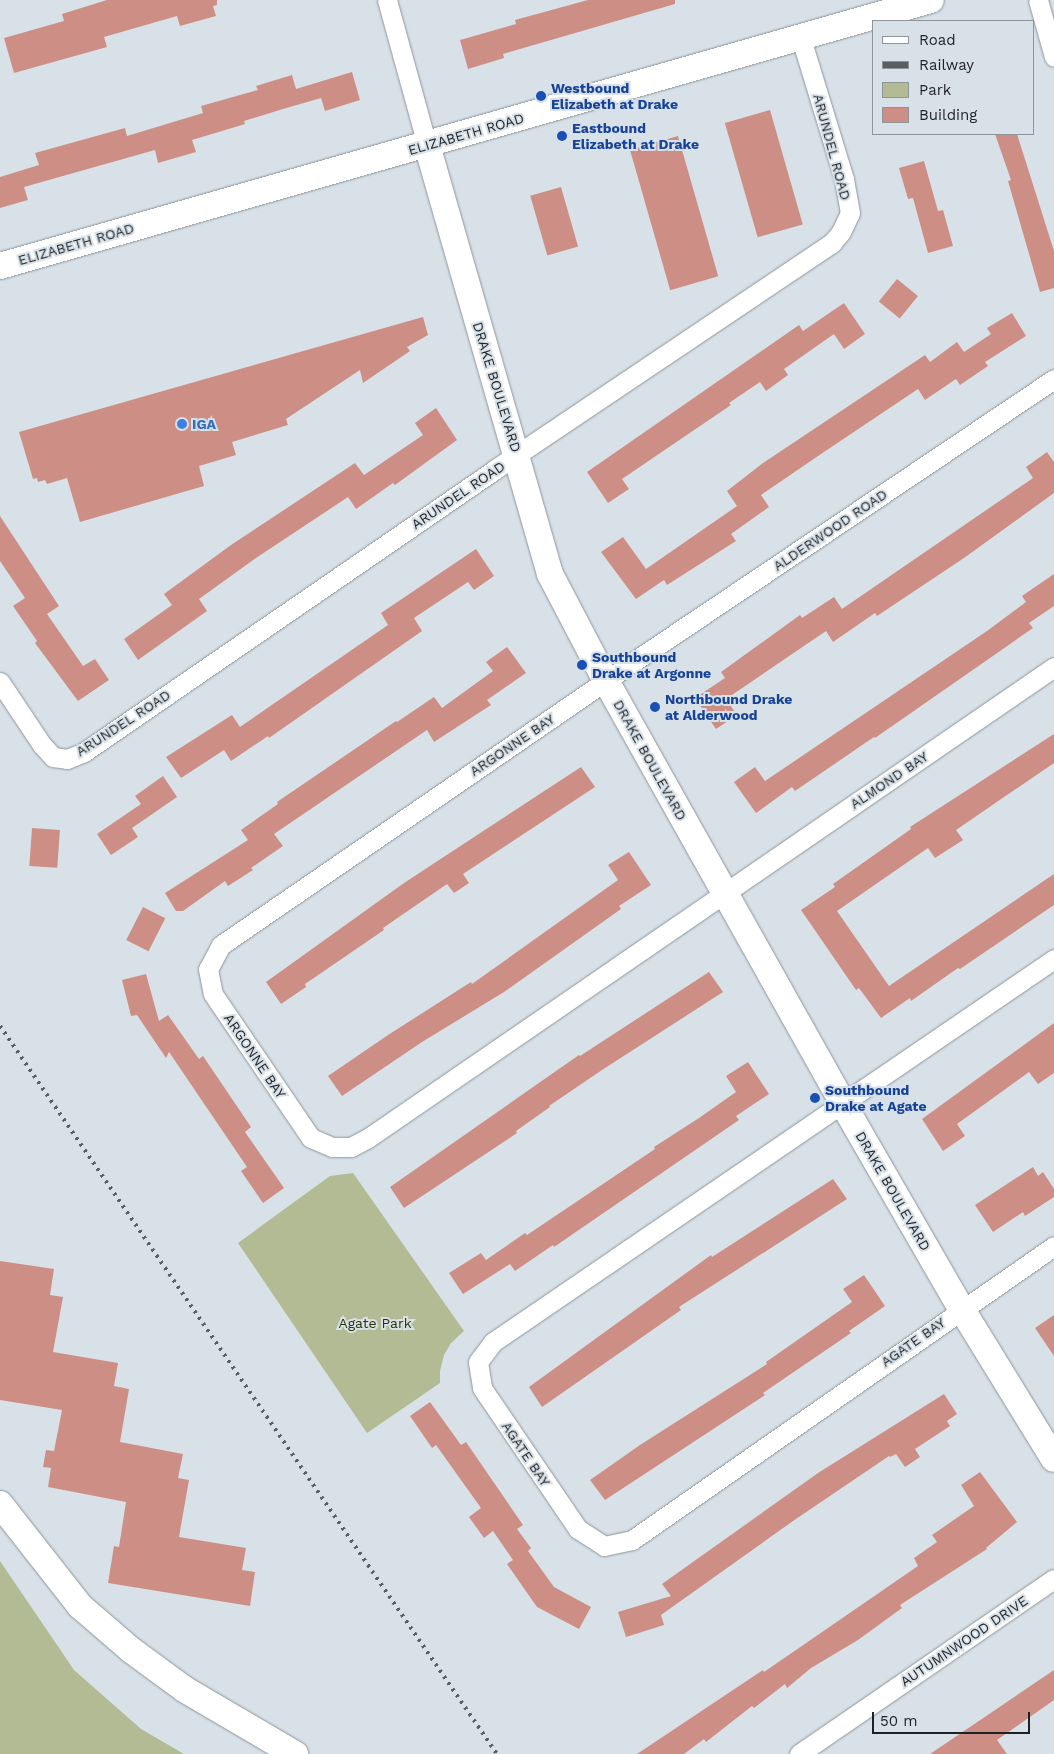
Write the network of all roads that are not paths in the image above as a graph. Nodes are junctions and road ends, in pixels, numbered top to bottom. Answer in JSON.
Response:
{"nodes":[{"id":1,"x":387,"y":0,"type":"edge"},
{"id":2,"x":931,"y":0,"type":"edge"},
{"id":3,"x":1038,"y":0,"type":"edge"},
{"id":4,"x":801,"y":38,"type":"junction"},
{"id":5,"x":1054,"y":57,"type":"edge"},
{"id":6,"x":427,"y":144,"type":"junction"},
{"id":7,"x":0,"y":266,"type":"edge"},
{"id":8,"x":1054,"y":379,"type":"edge"},
{"id":9,"x":517,"y":454,"type":"junction"},
{"id":10,"x":1054,"y":667,"type":"edge"},
{"id":11,"x":606,"y":681,"type":"junction"},
{"id":12,"x":0,"y":682,"type":"edge"},
{"id":13,"x":725,"y":894,"type":"junction"},
{"id":14,"x":1054,"y":959,"type":"edge"},
{"id":15,"x":843,"y":1104,"type":"junction"},
{"id":16,"x":1054,"y":1246,"type":"edge"},
{"id":17,"x":962,"y":1308,"type":"junction"},
{"id":18,"x":1054,"y":1459,"type":"edge"},
{"id":19,"x":0,"y":1504,"type":"edge"},
{"id":20,"x":1054,"y":1579,"type":"edge"},
{"id":21,"x":295,"y":1754,"type":"edge"},
{"id":22,"x":799,"y":1754,"type":"edge"}],
"edges":[{"from":1,"to":6,"type":"street","name":"DRAKE BOULEVARD"},
{"from":2,"to":4,"type":"street","name":"ELIZABETH ROAD"},
{"from":3,"to":5,"type":"street"},
{"from":4,"to":6,"type":"street","name":"ELIZABETH ROAD"},
{"from":4,"to":9,"type":"street","name":"ARUNDEL ROAD"},
{"from":6,"to":7,"type":"street","name":"ELIZABETH ROAD"},
{"from":6,"to":9,"type":"street","name":"DRAKE BOULEVARD"},
{"from":8,"to":11,"type":"street","name":"ALDERWOOD ROAD"},
{"from":9,"to":11,"type":"street","name":"DRAKE BOULEVARD"},
{"from":9,"to":12,"type":"street","name":"ARUNDEL ROAD"},
{"from":10,"to":13,"type":"street","name":"ALMOND BAY"},
{"from":11,"to":13,"type":"street","name":"DRAKE BOULEVARD"},
{"from":11,"to":13,"type":"street","name":"ARGONNE BAY"},
{"from":13,"to":15,"type":"street","name":"DRAKE BOULEVARD"},
{"from":14,"to":15,"type":"street"},
{"from":15,"to":17,"type":"street","name":"DRAKE BOULEVARD"},
{"from":15,"to":17,"type":"street","name":"AGATE BAY"},
{"from":16,"to":17,"type":"street","name":"AGATE BAY"},
{"from":17,"to":18,"type":"street","name":"DRAKE BOULEVARD"},
{"from":19,"to":21,"type":"street"},
{"from":20,"to":22,"type":"street","name":"AUTUMNWOOD DRIVE"}]}
